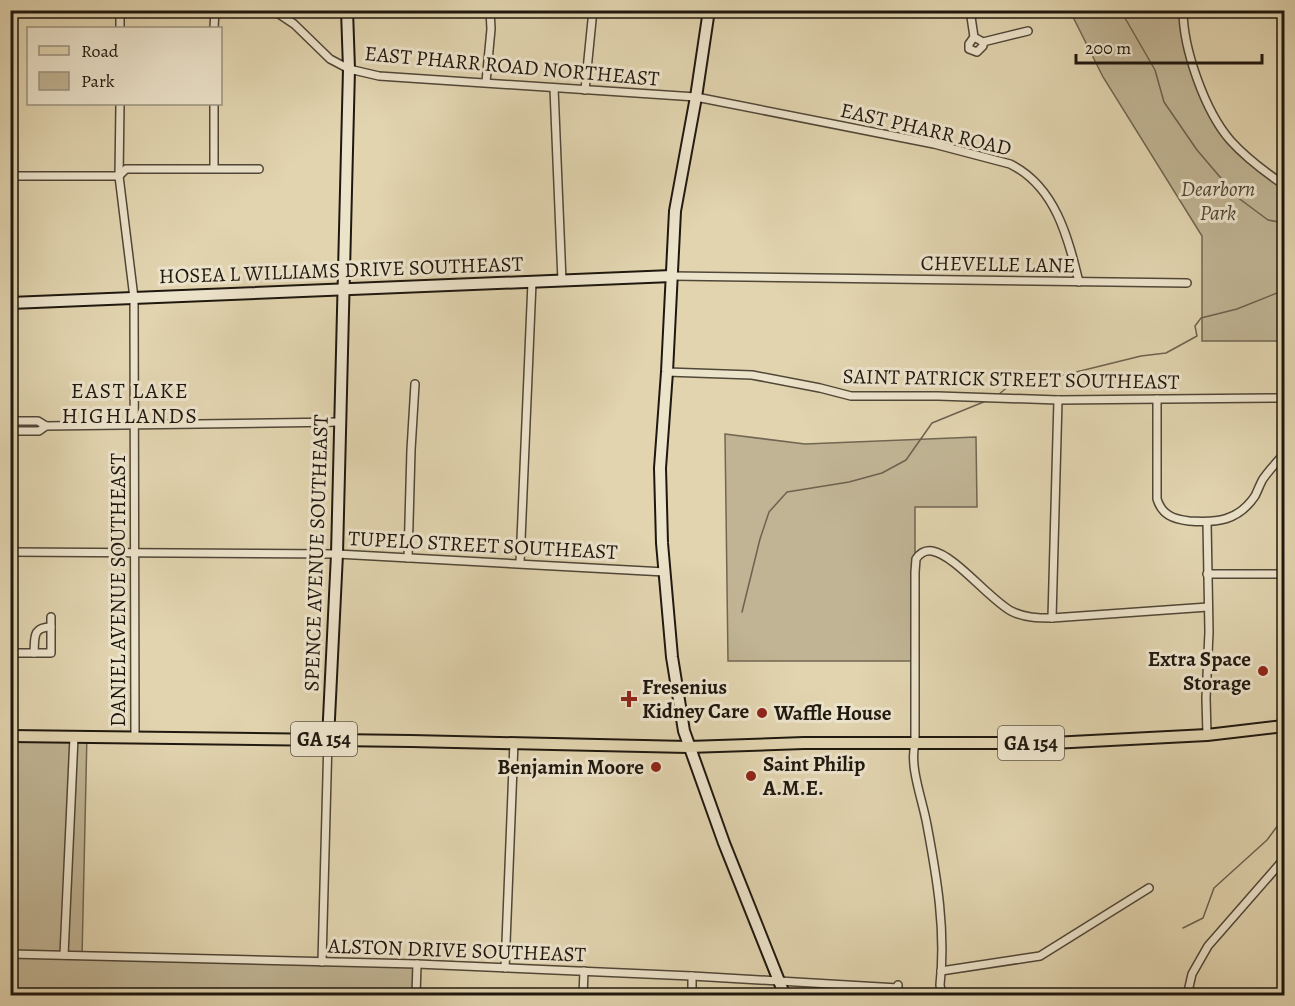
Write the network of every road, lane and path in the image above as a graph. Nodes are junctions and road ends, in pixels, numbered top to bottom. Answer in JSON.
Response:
{"nodes":[{"id":1,"x":120,"y":10,"type":"edge"},
{"id":2,"x":214,"y":10,"type":"edge"},
{"id":3,"x":273,"y":10,"type":"edge"},
{"id":4,"x":347,"y":10,"type":"edge"},
{"id":5,"x":490,"y":10,"type":"edge"},
{"id":6,"x":593,"y":10,"type":"edge"},
{"id":7,"x":709,"y":10,"type":"edge"},
{"id":8,"x":970,"y":10,"type":"edge"},
{"id":9,"x":1183,"y":10,"type":"edge"},
{"id":10,"x":120,"y":27,"type":"edge"},
{"id":11,"x":214,"y":27,"type":"edge"},
{"id":12,"x":1028,"y":31,"type":"dead end"},
{"id":13,"x":974,"y":37,"type":"junction"},
{"id":14,"x":983,"y":42,"type":"junction"},
{"id":15,"x":349,"y":69,"type":"junction"},
{"id":16,"x":486,"y":82,"type":"junction"},
{"id":17,"x":554,"y":88,"type":"junction"},
{"id":18,"x":585,"y":90,"type":"junction"},
{"id":19,"x":696,"y":97,"type":"junction"},
{"id":20,"x":120,"y":105,"type":"edge"},
{"id":21,"x":214,"y":105,"type":"edge"},
{"id":22,"x":214,"y":168,"type":"junction"},
{"id":23,"x":258,"y":169,"type":"dead end"},
{"id":24,"x":10,"y":176,"type":"edge"},
{"id":25,"x":119,"y":176,"type":"junction"},
{"id":26,"x":1284,"y":185,"type":"edge"},
{"id":27,"x":672,"y":276,"type":"junction"},
{"id":28,"x":562,"y":280,"type":"junction"},
{"id":29,"x":532,"y":282,"type":"junction"},
{"id":30,"x":1079,"y":282,"type":"junction"},
{"id":31,"x":1187,"y":283,"type":"dead end"},
{"id":32,"x":342,"y":290,"type":"junction"},
{"id":33,"x":134,"y":298,"type":"junction"},
{"id":34,"x":10,"y":303,"type":"edge"},
{"id":35,"x":667,"y":372,"type":"junction"},
{"id":36,"x":416,"y":384,"type":"dead end"},
{"id":37,"x":1284,"y":398,"type":"edge"},
{"id":38,"x":1157,"y":399,"type":"junction"},
{"id":39,"x":1058,"y":400,"type":"junction"},
{"id":40,"x":10,"y":421,"type":"edge"},
{"id":41,"x":340,"y":422,"type":"junction"},
{"id":42,"x":134,"y":424,"type":"junction"},
{"id":43,"x":46,"y":426,"type":"junction"},
{"id":44,"x":10,"y":431,"type":"edge"},
{"id":45,"x":1284,"y":454,"type":"edge"},
{"id":46,"x":1207,"y":522,"type":"junction"},
{"id":47,"x":10,"y":552,"type":"edge"},
{"id":48,"x":134,"y":554,"type":"junction"},
{"id":49,"x":337,"y":554,"type":"junction"},
{"id":50,"x":408,"y":558,"type":"junction"},
{"id":51,"x":520,"y":563,"type":"junction"},
{"id":52,"x":665,"y":572,"type":"junction"},
{"id":53,"x":1207,"y":574,"type":"junction"},
{"id":54,"x":1284,"y":574,"type":"edge"},
{"id":55,"x":1208,"y":607,"type":"junction"},
{"id":56,"x":51,"y":617,"type":"dead end"},
{"id":57,"x":1052,"y":618,"type":"junction"},
{"id":58,"x":51,"y":627,"type":"junction"},
{"id":59,"x":10,"y":653,"type":"edge"},
{"id":60,"x":34,"y":653,"type":"junction"},
{"id":61,"x":1284,"y":726,"type":"edge"},
{"id":62,"x":1207,"y":735,"type":"junction"},
{"id":63,"x":10,"y":736,"type":"edge"},
{"id":64,"x":74,"y":737,"type":"junction"},
{"id":65,"x":135,"y":737,"type":"junction"},
{"id":66,"x":328,"y":740,"type":"junction"},
{"id":67,"x":514,"y":742,"type":"junction"},
{"id":68,"x":915,"y":744,"type":"junction"},
{"id":69,"x":688,"y":747,"type":"junction"},
{"id":70,"x":1284,"y":859,"type":"edge"},
{"id":71,"x":1149,"y":888,"type":"dead end"},
{"id":72,"x":10,"y":954,"type":"edge"},
{"id":73,"x":64,"y":955,"type":"junction"},
{"id":74,"x":322,"y":962,"type":"junction"},
{"id":75,"x":417,"y":964,"type":"junction"},
{"id":76,"x":505,"y":968,"type":"junction"},
{"id":77,"x":584,"y":971,"type":"junction"},
{"id":78,"x":941,"y":971,"type":"junction"},
{"id":79,"x":692,"y":976,"type":"junction"},
{"id":80,"x":778,"y":981,"type":"junction"},
{"id":81,"x":898,"y":985,"type":"dead end"},
{"id":82,"x":416,"y":996,"type":"edge"},
{"id":83,"x":583,"y":996,"type":"edge"},
{"id":84,"x":692,"y":996,"type":"edge"},
{"id":85,"x":785,"y":996,"type":"edge"},
{"id":86,"x":942,"y":996,"type":"edge"},
{"id":87,"x":1187,"y":996,"type":"edge"}],
"edges":[{"from":1,"to":10,"type":"street"},
{"from":2,"to":11,"type":"street"},
{"from":3,"to":15,"type":"street","name":"EAST PHARR ROAD NORTHEAST"},
{"from":4,"to":15,"type":"street","name":"SPENCE AVENUE SOUTHEAST"},
{"from":5,"to":16,"type":"street"},
{"from":6,"to":18,"type":"street"},
{"from":7,"to":19,"type":"street"},
{"from":8,"to":13,"type":"street"},
{"from":9,"to":26,"type":"street"},
{"from":12,"to":14,"type":"street"},
{"from":13,"to":14,"type":"street"},
{"from":13,"to":14,"type":"street"},
{"from":15,"to":16,"type":"street","name":"EAST PHARR ROAD NORTHEAST"},
{"from":15,"to":32,"type":"street","name":"SPENCE AVENUE SOUTHEAST"},
{"from":16,"to":17,"type":"street","name":"EAST PHARR ROAD NORTHEAST"},
{"from":17,"to":18,"type":"street","name":"EAST PHARR ROAD NORTHEAST"},
{"from":17,"to":28,"type":"street"},
{"from":18,"to":19,"type":"street","name":"EAST PHARR ROAD NORTHEAST"},
{"from":19,"to":27,"type":"street"},
{"from":19,"to":30,"type":"street","name":"EAST PHARR ROAD"},
{"from":20,"to":25,"type":"street","name":"DANIEL AVENUE SOUTHEAST"},
{"from":21,"to":22,"type":"street"},
{"from":22,"to":23,"type":"street"},
{"from":22,"to":25,"type":"street"},
{"from":24,"to":25,"type":"street"},
{"from":25,"to":33,"type":"street","name":"DANIEL AVENUE SOUTHEAST"},
{"from":27,"to":28,"type":"street","name":"HOSEA L WILLIAMS DRIVE SOUTHEAST"},
{"from":27,"to":30,"type":"street","name":"CHEVELLE LANE"},
{"from":27,"to":35,"type":"street"},
{"from":28,"to":29,"type":"street","name":"HOSEA L WILLIAMS DRIVE SOUTHEAST"},
{"from":29,"to":32,"type":"street","name":"HOSEA L WILLIAMS DRIVE SOUTHEAST"},
{"from":29,"to":51,"type":"street"},
{"from":30,"to":31,"type":"street","name":"CHEVELLE LANE"},
{"from":32,"to":33,"type":"street","name":"HOSEA L WILLIAMS DRIVE SOUTHEAST"},
{"from":32,"to":41,"type":"street","name":"SPENCE AVENUE SOUTHEAST"},
{"from":33,"to":34,"type":"street","name":"HOSEA L WILLIAMS DRIVE SOUTHEAST"},
{"from":33,"to":42,"type":"street","name":"DANIEL AVENUE SOUTHEAST"},
{"from":35,"to":39,"type":"street","name":"SAINT PATRICK STREET SOUTHEAST"},
{"from":35,"to":52,"type":"street"},
{"from":36,"to":50,"type":"street"},
{"from":37,"to":38,"type":"street","name":"SAINT PATRICK STREET SOUTHEAST"},
{"from":38,"to":39,"type":"street","name":"SAINT PATRICK STREET SOUTHEAST"},
{"from":38,"to":46,"type":"street"},
{"from":39,"to":57,"type":"street"},
{"from":40,"to":43,"type":"street"},
{"from":41,"to":42,"type":"street"},
{"from":41,"to":49,"type":"street","name":"SPENCE AVENUE SOUTHEAST"},
{"from":42,"to":43,"type":"street"},
{"from":42,"to":48,"type":"street","name":"DANIEL AVENUE SOUTHEAST"},
{"from":43,"to":44,"type":"street"},
{"from":45,"to":46,"type":"street"},
{"from":46,"to":53,"type":"street"},
{"from":47,"to":48,"type":"street","name":"TUPELO STREET SOUTHEAST"},
{"from":48,"to":49,"type":"street","name":"TUPELO STREET SOUTHEAST"},
{"from":48,"to":65,"type":"street","name":"DANIEL AVENUE SOUTHEAST"},
{"from":49,"to":50,"type":"street","name":"TUPELO STREET SOUTHEAST"},
{"from":49,"to":66,"type":"street","name":"SPENCE AVENUE SOUTHEAST"},
{"from":50,"to":51,"type":"street","name":"TUPELO STREET SOUTHEAST"},
{"from":51,"to":52,"type":"street","name":"TUPELO STREET SOUTHEAST"},
{"from":52,"to":69,"type":"street"},
{"from":53,"to":54,"type":"street"},
{"from":53,"to":55,"type":"street"},
{"from":55,"to":57,"type":"street"},
{"from":55,"to":62,"type":"street"},
{"from":56,"to":58,"type":"street"},
{"from":57,"to":68,"type":"street"},
{"from":58,"to":60,"type":"street"},
{"from":58,"to":60,"type":"street"},
{"from":59,"to":60,"type":"street"},
{"from":61,"to":62,"type":"main road","number":"GA 154"},
{"from":62,"to":68,"type":"main road","number":"GA 154"},
{"from":63,"to":64,"type":"main road","number":"GA 154"},
{"from":64,"to":65,"type":"main road","number":"GA 154"},
{"from":64,"to":73,"type":"street"},
{"from":65,"to":66,"type":"main road","number":"GA 154"},
{"from":66,"to":67,"type":"main road","number":"GA 154"},
{"from":66,"to":74,"type":"street","name":"SPENCE AVENUE SOUTHEAST"},
{"from":67,"to":69,"type":"main road","number":"GA 154"},
{"from":67,"to":76,"type":"street"},
{"from":68,"to":69,"type":"main road","number":"GA 154"},
{"from":68,"to":78,"type":"street"},
{"from":69,"to":80,"type":"street"},
{"from":70,"to":87,"type":"street"},
{"from":71,"to":78,"type":"street"},
{"from":72,"to":73,"type":"street","name":"ALSTON DRIVE SOUTHEAST"},
{"from":73,"to":74,"type":"street","name":"ALSTON DRIVE SOUTHEAST"},
{"from":74,"to":75,"type":"street","name":"ALSTON DRIVE SOUTHEAST"},
{"from":75,"to":76,"type":"street","name":"ALSTON DRIVE SOUTHEAST"},
{"from":75,"to":82,"type":"street"},
{"from":76,"to":77,"type":"street","name":"ALSTON DRIVE SOUTHEAST"},
{"from":77,"to":79,"type":"street","name":"ALSTON DRIVE SOUTHEAST"},
{"from":77,"to":83,"type":"street"},
{"from":78,"to":86,"type":"street"},
{"from":79,"to":80,"type":"street","name":"ALSTON DRIVE SOUTHEAST"},
{"from":79,"to":84,"type":"street"},
{"from":80,"to":81,"type":"street","name":"ALSTON DRIVE SOUTHEAST"},
{"from":80,"to":85,"type":"street"}]}
